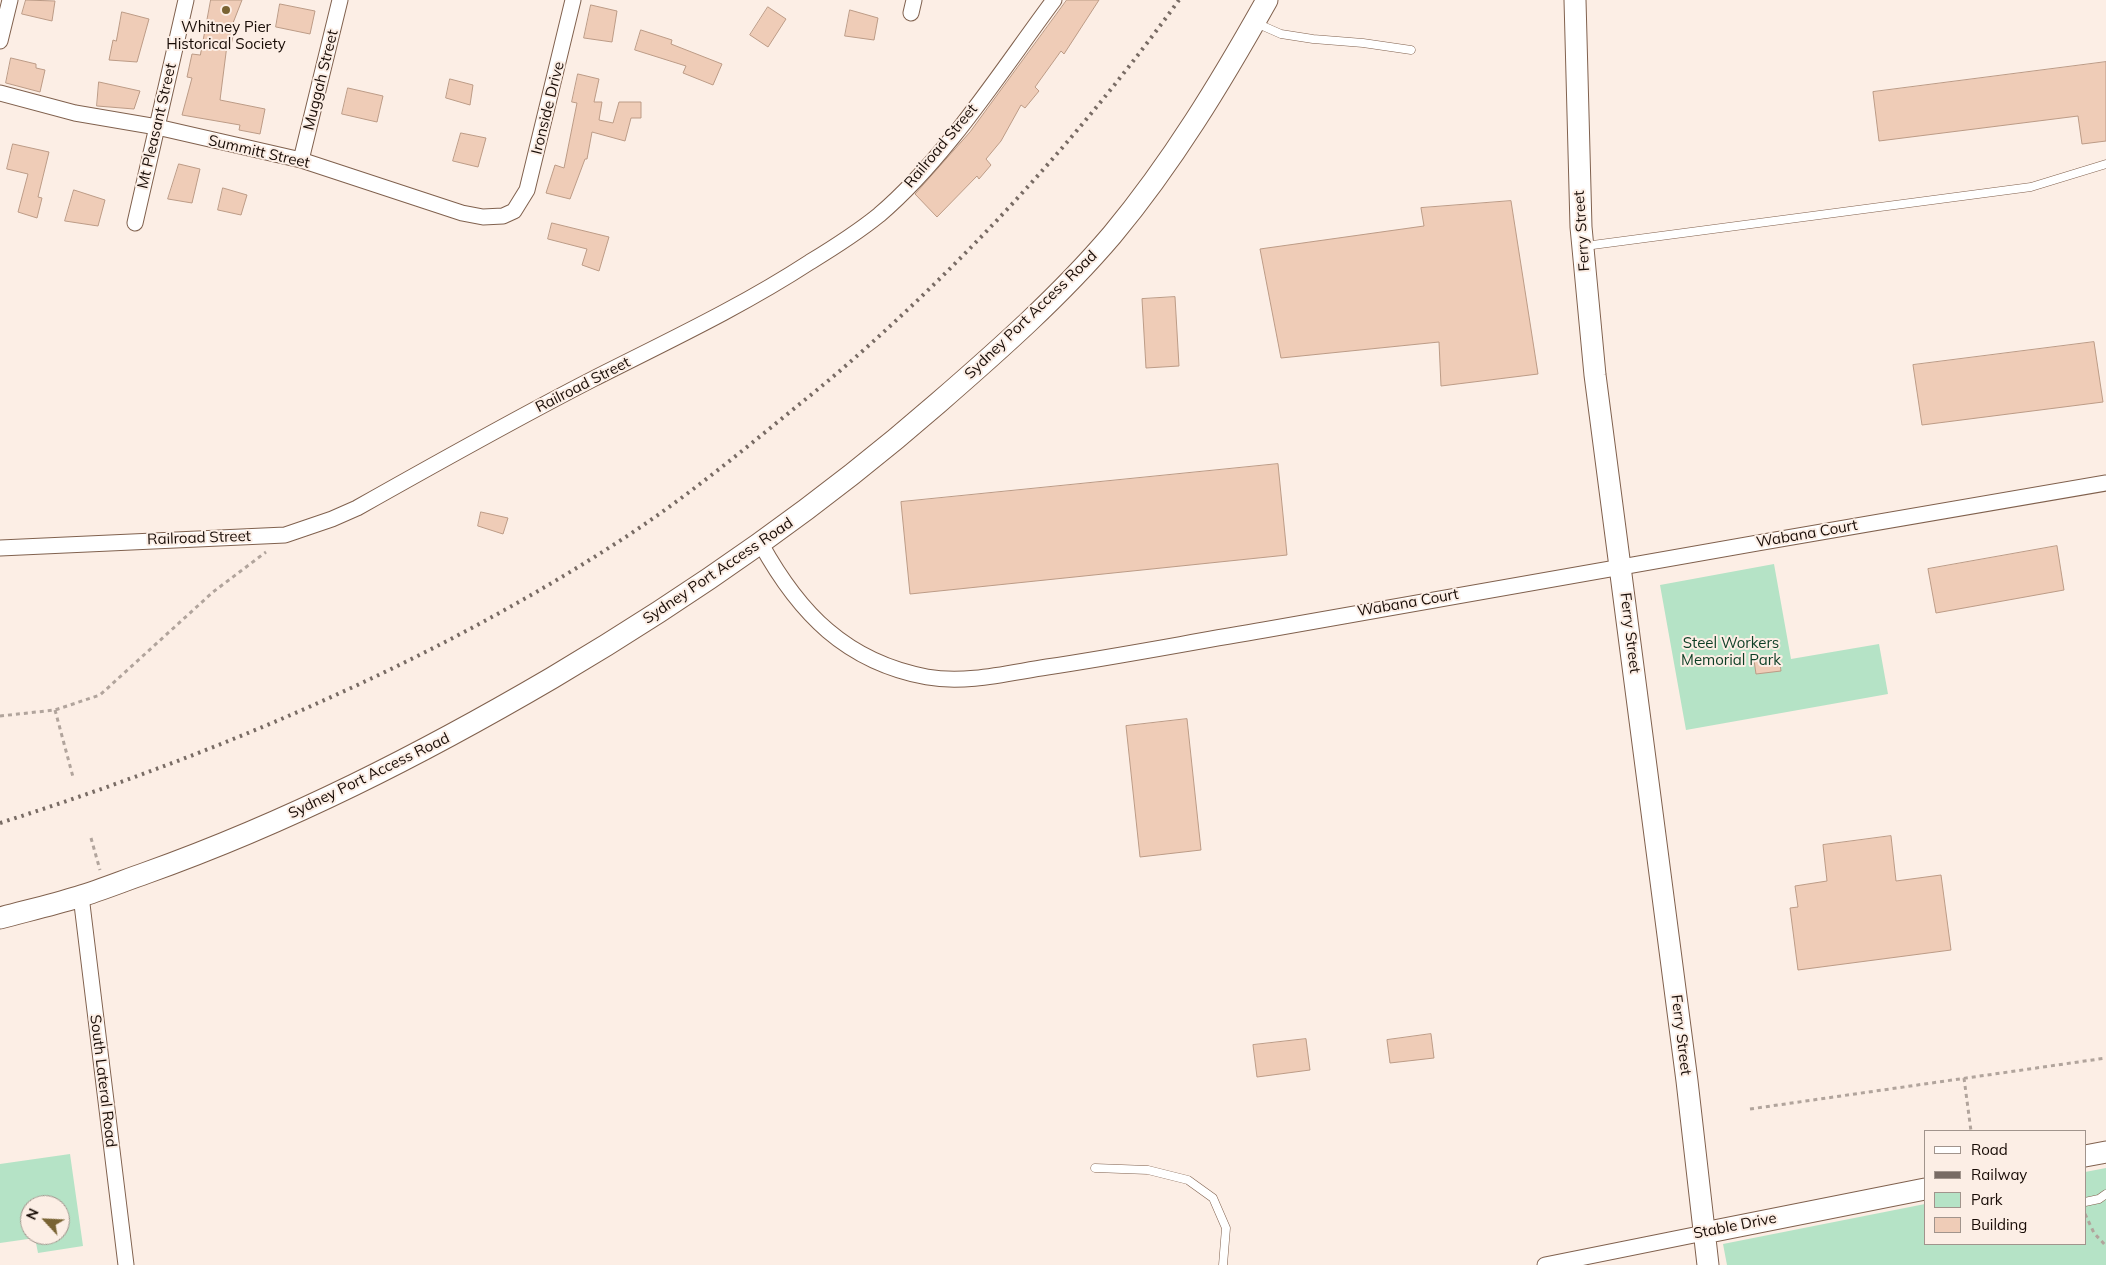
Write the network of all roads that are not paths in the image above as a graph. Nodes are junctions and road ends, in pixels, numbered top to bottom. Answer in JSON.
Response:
{"nodes":[{"id":1,"x":10,"y":0,"type":"edge"},
{"id":2,"x":186,"y":0,"type":"edge"},
{"id":3,"x":340,"y":0,"type":"edge"},
{"id":4,"x":573,"y":0,"type":"edge"},
{"id":5,"x":1054,"y":0,"type":"edge"},
{"id":6,"x":1267,"y":0,"type":"edge"},
{"id":7,"x":1575,"y":0,"type":"edge"},
{"id":8,"x":1254,"y":23,"type":"junction"},
{"id":9,"x":0,"y":41,"type":"edge"},
{"id":10,"x":1411,"y":50,"type":"dead end"},
{"id":11,"x":0,"y":93,"type":"edge"},
{"id":12,"x":157,"y":127,"type":"junction"},
{"id":13,"x":301,"y":160,"type":"junction"},
{"id":14,"x":2106,"y":164,"type":"edge"},
{"id":15,"x":514,"y":211,"type":"joint"},
{"id":16,"x":135,"y":223,"type":"dead end"},
{"id":17,"x":1582,"y":246,"type":"junction"},
{"id":18,"x":2106,"y":483,"type":"edge"},
{"id":19,"x":761,"y":544,"type":"junction"},
{"id":20,"x":0,"y":548,"type":"edge"},
{"id":21,"x":1621,"y":566,"type":"junction"},
{"id":22,"x":81,"y":896,"type":"junction"},
{"id":23,"x":0,"y":918,"type":"edge"},
{"id":24,"x":2106,"y":1152,"type":"edge"},
{"id":25,"x":2086,"y":1156,"type":"edge"},
{"id":26,"x":1095,"y":1168,"type":"dead end"},
{"id":27,"x":1924,"y":1189,"type":"edge"},
{"id":28,"x":2106,"y":1194,"type":"edge"},
{"id":29,"x":2086,"y":1202,"type":"edge"},
{"id":30,"x":1704,"y":1232,"type":"junction"},
{"id":31,"x":126,"y":1265,"type":"edge"},
{"id":32,"x":1223,"y":1265,"type":"edge"},
{"id":33,"x":1545,"y":1265,"type":"edge"},
{"id":34,"x":1708,"y":1265,"type":"edge"}],
"edges":[{"from":1,"to":9,"type":"street"},
{"from":2,"to":12,"type":"street","name":"Mt Pleasant Street"},
{"from":3,"to":13,"type":"street","name":"Muggah Street"},
{"from":4,"to":15,"type":"street","name":"Ironside Drive"},
{"from":5,"to":20,"type":"street","name":"Railroad Street"},
{"from":6,"to":8,"type":"street","name":"Sydney Port Access Road"},
{"from":7,"to":17,"type":"street","name":"Ferry Street"},
{"from":8,"to":10,"type":"lane"},
{"from":8,"to":19,"type":"street","name":"Sydney Port Access Road"},
{"from":11,"to":12,"type":"street","name":"Summitt Street"},
{"from":12,"to":13,"type":"street","name":"Summitt Street"},
{"from":12,"to":16,"type":"street","name":"Mt Pleasant Street"},
{"from":13,"to":15,"type":"street","name":"Summitt Street"},
{"from":14,"to":17,"type":"lane"},
{"from":17,"to":21,"type":"street","name":"Ferry Street"},
{"from":18,"to":21,"type":"street","name":"Wabana Court"},
{"from":19,"to":21,"type":"street","name":"Wabana Court"},
{"from":19,"to":22,"type":"street","name":"Sydney Port Access Road"},
{"from":21,"to":30,"type":"street","name":"Ferry Street"},
{"from":22,"to":23,"type":"street","name":"Sydney Port Access Road"},
{"from":22,"to":31,"type":"street","name":"South Lateral Road"},
{"from":24,"to":25,"type":"street"},
{"from":26,"to":32,"type":"lane"},
{"from":27,"to":30,"type":"street","name":"Stable Drive"},
{"from":28,"to":29,"type":"lane"},
{"from":30,"to":33,"type":"street","name":"Stable Drive"},
{"from":30,"to":34,"type":"street","name":"Ferry Street"}]}
